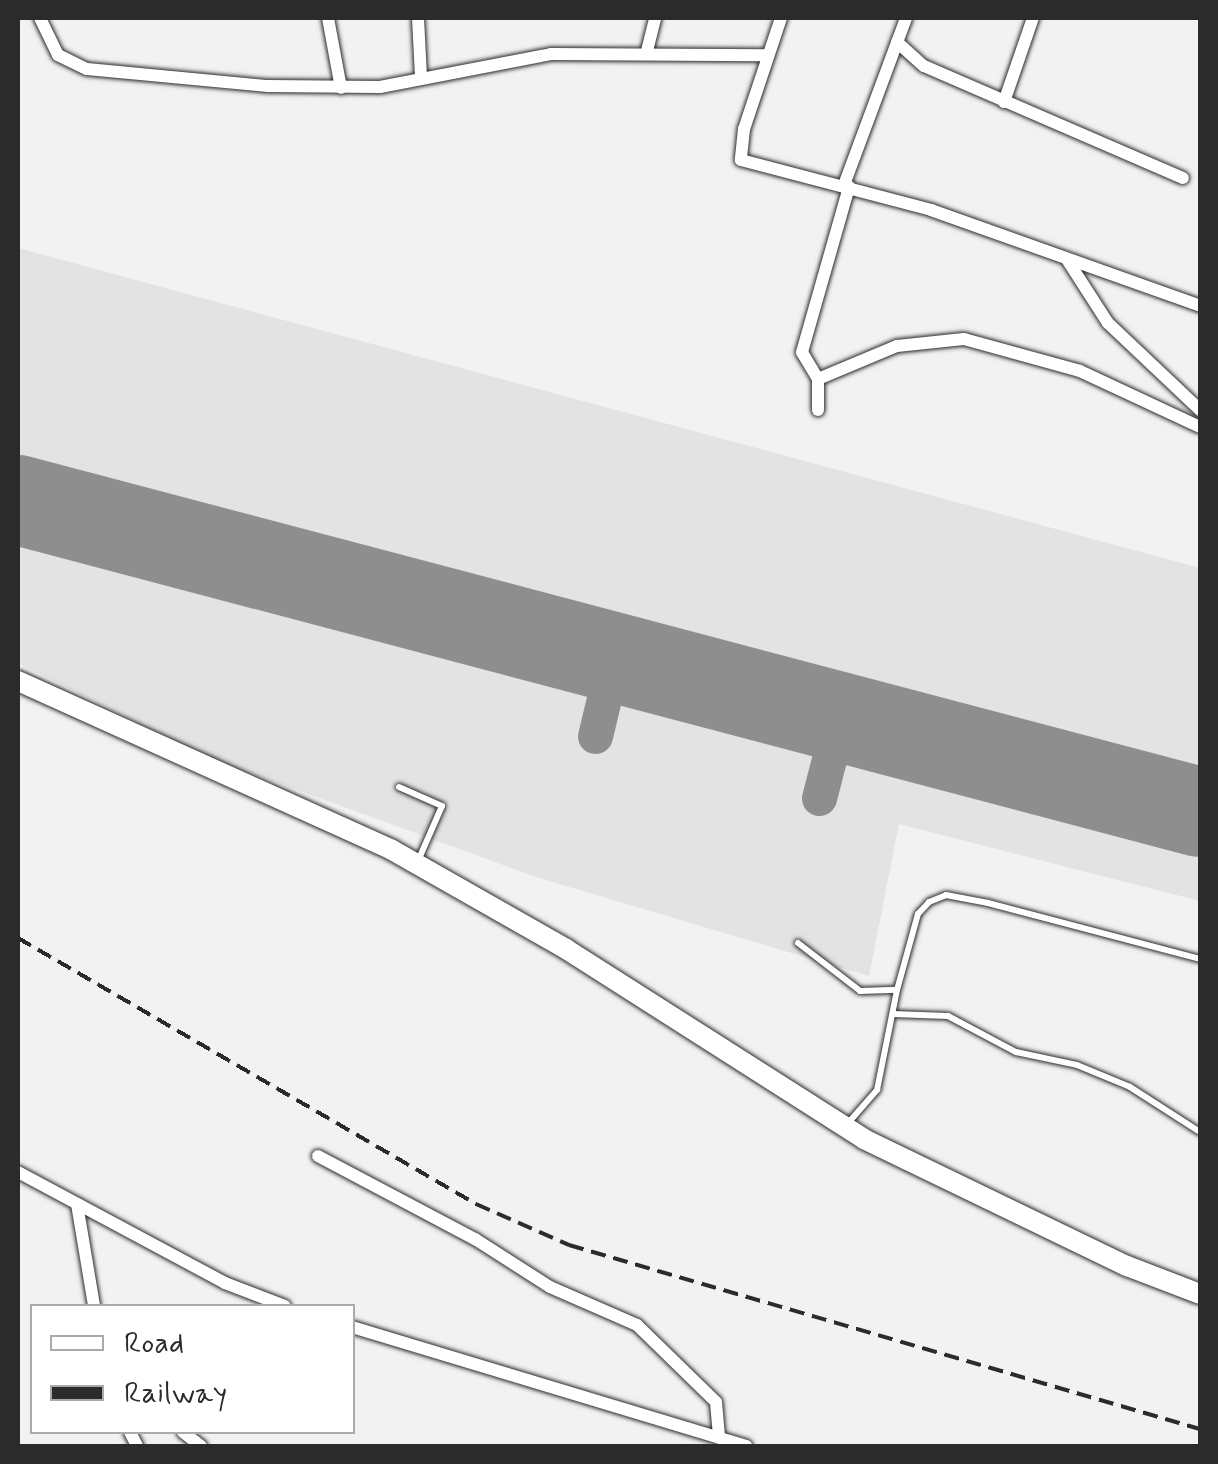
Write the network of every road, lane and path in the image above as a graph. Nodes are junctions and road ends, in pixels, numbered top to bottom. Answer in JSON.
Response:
{"nodes":[{"id":1,"x":40,"y":18,"type":"edge"},
{"id":2,"x":328,"y":18,"type":"edge"},
{"id":3,"x":418,"y":18,"type":"edge"},
{"id":4,"x":655,"y":18,"type":"edge"},
{"id":5,"x":780,"y":18,"type":"edge"},
{"id":6,"x":906,"y":18,"type":"edge"},
{"id":7,"x":1032,"y":18,"type":"edge"},
{"id":8,"x":897,"y":42,"type":"junction"},
{"id":9,"x":647,"y":51,"type":"junction"},
{"id":10,"x":767,"y":56,"type":"junction"},
{"id":11,"x":422,"y":78,"type":"junction"},
{"id":12,"x":341,"y":88,"type":"junction"},
{"id":13,"x":1004,"y":102,"type":"junction"},
{"id":14,"x":1183,"y":178,"type":"dead end"},
{"id":15,"x":847,"y":186,"type":"junction"},
{"id":16,"x":1068,"y":261,"type":"junction"},
{"id":17,"x":1200,"y":306,"type":"edge"},
{"id":18,"x":818,"y":379,"type":"junction"},
{"id":19,"x":818,"y":410,"type":"dead end"},
{"id":20,"x":1200,"y":410,"type":"edge"},
{"id":21,"x":1200,"y":427,"type":"edge"},
{"id":22,"x":18,"y":682,"type":"edge"},
{"id":23,"x":399,"y":786,"type":"dead end"},
{"id":24,"x":417,"y":863,"type":"junction"},
{"id":25,"x":798,"y":943,"type":"dead end"},
{"id":26,"x":1200,"y":959,"type":"edge"},
{"id":27,"x":896,"y":990,"type":"junction"},
{"id":28,"x":893,"y":1014,"type":"junction"},
{"id":29,"x":844,"y":1126,"type":"junction"},
{"id":30,"x":1200,"y":1132,"type":"edge"},
{"id":31,"x":318,"y":1156,"type":"dead end"},
{"id":32,"x":18,"y":1172,"type":"edge"},
{"id":33,"x":78,"y":1204,"type":"junction"},
{"id":34,"x":1200,"y":1294,"type":"edge"},
{"id":35,"x":94,"y":1304,"type":"edge"},
{"id":36,"x":281,"y":1304,"type":"edge"},
{"id":37,"x":355,"y":1328,"type":"edge"},
{"id":38,"x":718,"y":1438,"type":"junction"},
{"id":39,"x":746,"y":1446,"type":"edge"}],
"edges":[{"from":1,"to":12,"type":"street"},
{"from":2,"to":12,"type":"street"},
{"from":3,"to":11,"type":"street"},
{"from":4,"to":9,"type":"street"},
{"from":5,"to":10,"type":"street"},
{"from":6,"to":8,"type":"street"},
{"from":7,"to":13,"type":"street"},
{"from":8,"to":13,"type":"street"},
{"from":8,"to":15,"type":"street"},
{"from":9,"to":10,"type":"street"},
{"from":9,"to":11,"type":"street"},
{"from":10,"to":15,"type":"street"},
{"from":11,"to":12,"type":"street"},
{"from":13,"to":14,"type":"street"},
{"from":15,"to":16,"type":"street"},
{"from":15,"to":18,"type":"street"},
{"from":16,"to":17,"type":"street"},
{"from":16,"to":20,"type":"street"},
{"from":18,"to":19,"type":"street"},
{"from":18,"to":21,"type":"street"},
{"from":22,"to":24,"type":"main road"},
{"from":23,"to":24,"type":"lane"},
{"from":24,"to":29,"type":"main road"},
{"from":25,"to":27,"type":"lane"},
{"from":26,"to":27,"type":"lane"},
{"from":27,"to":28,"type":"lane"},
{"from":28,"to":29,"type":"lane"},
{"from":28,"to":30,"type":"lane"},
{"from":29,"to":34,"type":"main road"},
{"from":31,"to":38,"type":"street"},
{"from":32,"to":33,"type":"street"},
{"from":33,"to":35,"type":"street"},
{"from":33,"to":36,"type":"street"},
{"from":37,"to":38,"type":"street"},
{"from":38,"to":39,"type":"street"}]}
